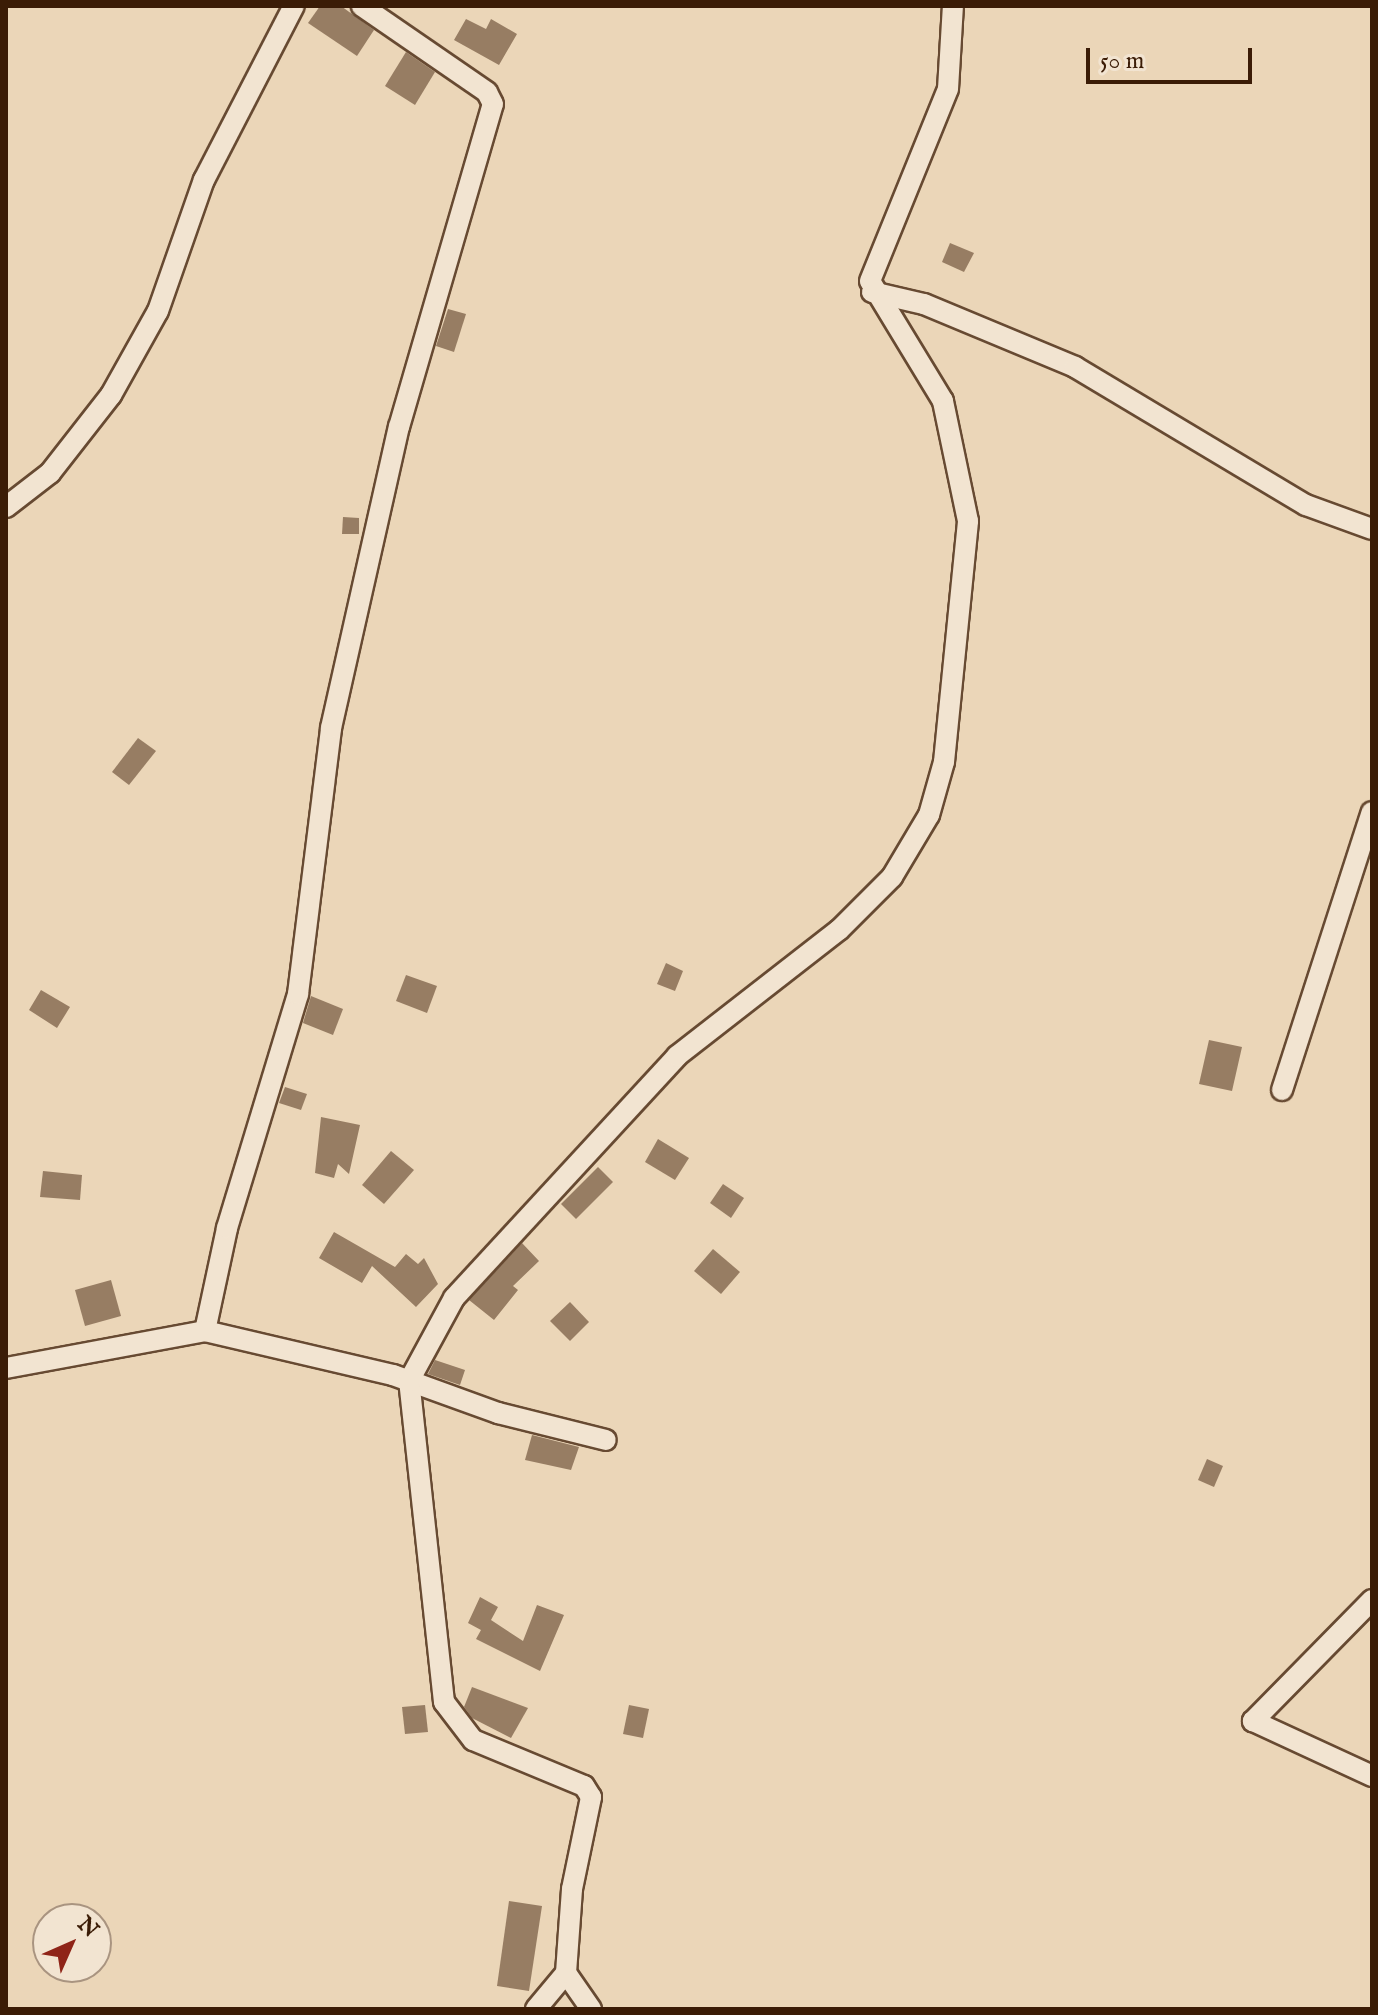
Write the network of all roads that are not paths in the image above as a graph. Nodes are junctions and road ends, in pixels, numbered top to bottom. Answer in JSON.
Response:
{"nodes":[{"id":1,"x":294,"y":6,"type":"edge"},
{"id":2,"x":362,"y":6,"type":"edge"},
{"id":3,"x":953,"y":6,"type":"edge"},
{"id":4,"x":872,"y":292,"type":"junction"},
{"id":5,"x":6,"y":507,"type":"edge"},
{"id":6,"x":1372,"y":529,"type":"edge"},
{"id":7,"x":1372,"y":812,"type":"edge"},
{"id":8,"x":1282,"y":1090,"type":"dead end"},
{"id":9,"x":205,"y":1331,"type":"junction"},
{"id":10,"x":6,"y":1368,"type":"edge"},
{"id":11,"x":409,"y":1381,"type":"junction"},
{"id":12,"x":606,"y":1440,"type":"dead end"},
{"id":13,"x":1372,"y":1600,"type":"edge"},
{"id":14,"x":1372,"y":1776,"type":"edge"},
{"id":15,"x":566,"y":1973,"type":"junction"},
{"id":16,"x":536,"y":2009,"type":"edge"},
{"id":17,"x":591,"y":2009,"type":"edge"}],
"edges":[{"from":1,"to":5,"type":"street"},
{"from":2,"to":9,"type":"street"},
{"from":3,"to":4,"type":"street"},
{"from":4,"to":6,"type":"street"},
{"from":4,"to":11,"type":"street"},
{"from":7,"to":8,"type":"street"},
{"from":9,"to":10,"type":"street"},
{"from":9,"to":11,"type":"street"},
{"from":11,"to":12,"type":"street"},
{"from":11,"to":15,"type":"street"},
{"from":13,"to":14,"type":"street"},
{"from":15,"to":16,"type":"street"},
{"from":15,"to":17,"type":"street"}]}
